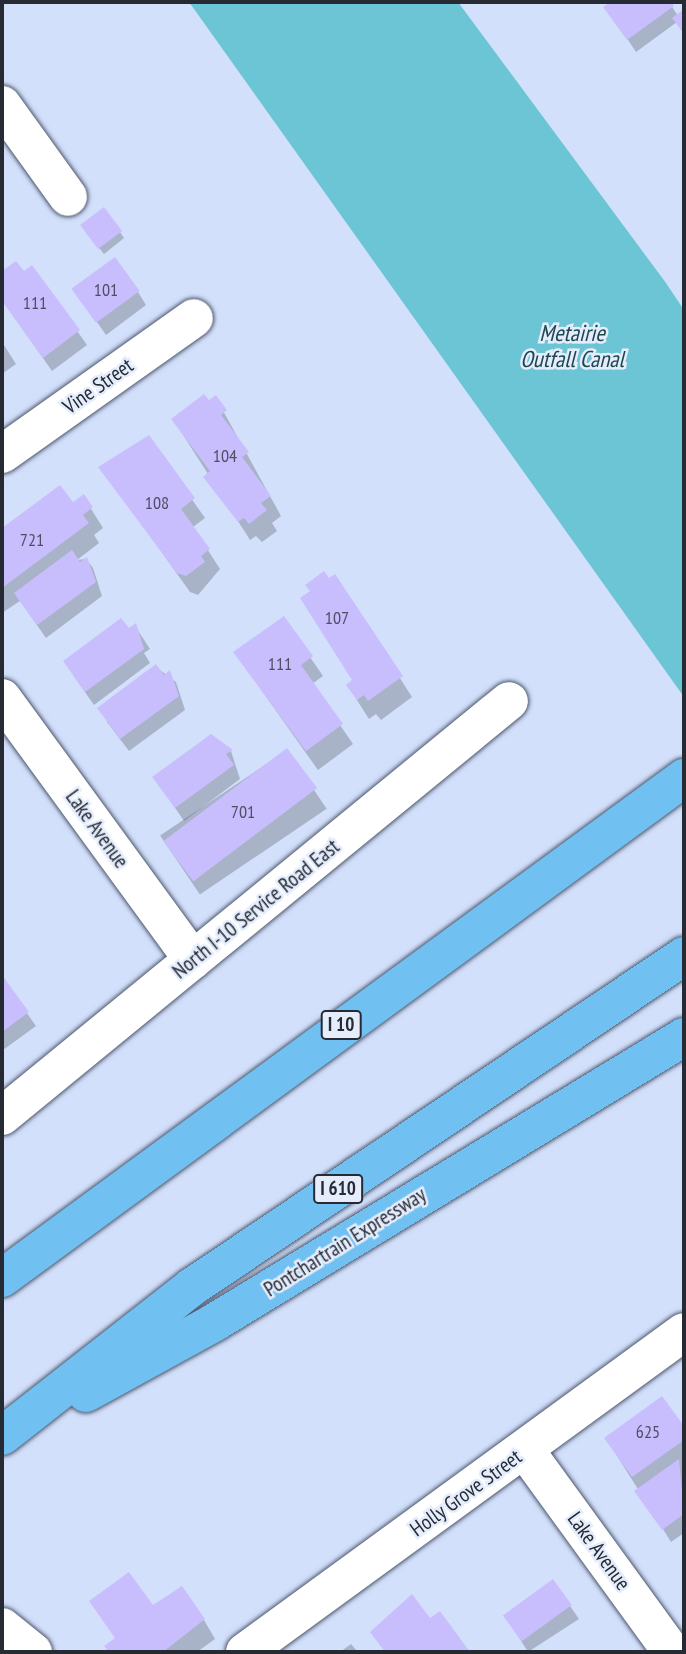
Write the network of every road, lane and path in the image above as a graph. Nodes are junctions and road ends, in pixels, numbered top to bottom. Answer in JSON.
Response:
{"nodes":[{"id":1,"x":2,"y":105,"type":"edge"},
{"id":2,"x":68,"y":197,"type":"dead end"},
{"id":3,"x":194,"y":318,"type":"dead end"},
{"id":4,"x":2,"y":454,"type":"edge"},
{"id":5,"x":2,"y":698,"type":"edge"},
{"id":6,"x":509,"y":701,"type":"dead end"},
{"id":7,"x":684,"y":778,"type":"edge"},
{"id":8,"x":684,"y":956,"type":"edge"},
{"id":9,"x":193,"y":960,"type":"junction"},
{"id":10,"x":684,"y":1037,"type":"edge"},
{"id":11,"x":2,"y":1116,"type":"edge"},
{"id":12,"x":2,"y":1278,"type":"edge"},
{"id":13,"x":684,"y":1332,"type":"edge"},
{"id":14,"x":2,"y":1438,"type":"edge"},
{"id":15,"x":525,"y":1450,"type":"junction"},
{"id":16,"x":245,"y":1652,"type":"edge"},
{"id":17,"x":672,"y":1652,"type":"edge"}],
"edges":[{"from":1,"to":2,"type":"street"},
{"from":3,"to":4,"type":"street","name":"Vine Street"},
{"from":5,"to":9,"type":"street","name":"Lake Avenue"},
{"from":6,"to":9,"type":"street","name":"North I-10 Service Road East"},
{"from":7,"to":12,"type":"highway","number":"I 10"},
{"from":8,"to":14,"type":"highway","number":"I 610"},
{"from":9,"to":11,"type":"street","name":"North I-10 Service Road East"},
{"from":10,"to":14,"type":"highway","name":"Pontchartrain Expressway"},
{"from":13,"to":15,"type":"street","name":"Holly Grove Street"},
{"from":15,"to":16,"type":"street","name":"Holly Grove Street"},
{"from":15,"to":17,"type":"street","name":"Lake Avenue"}]}
